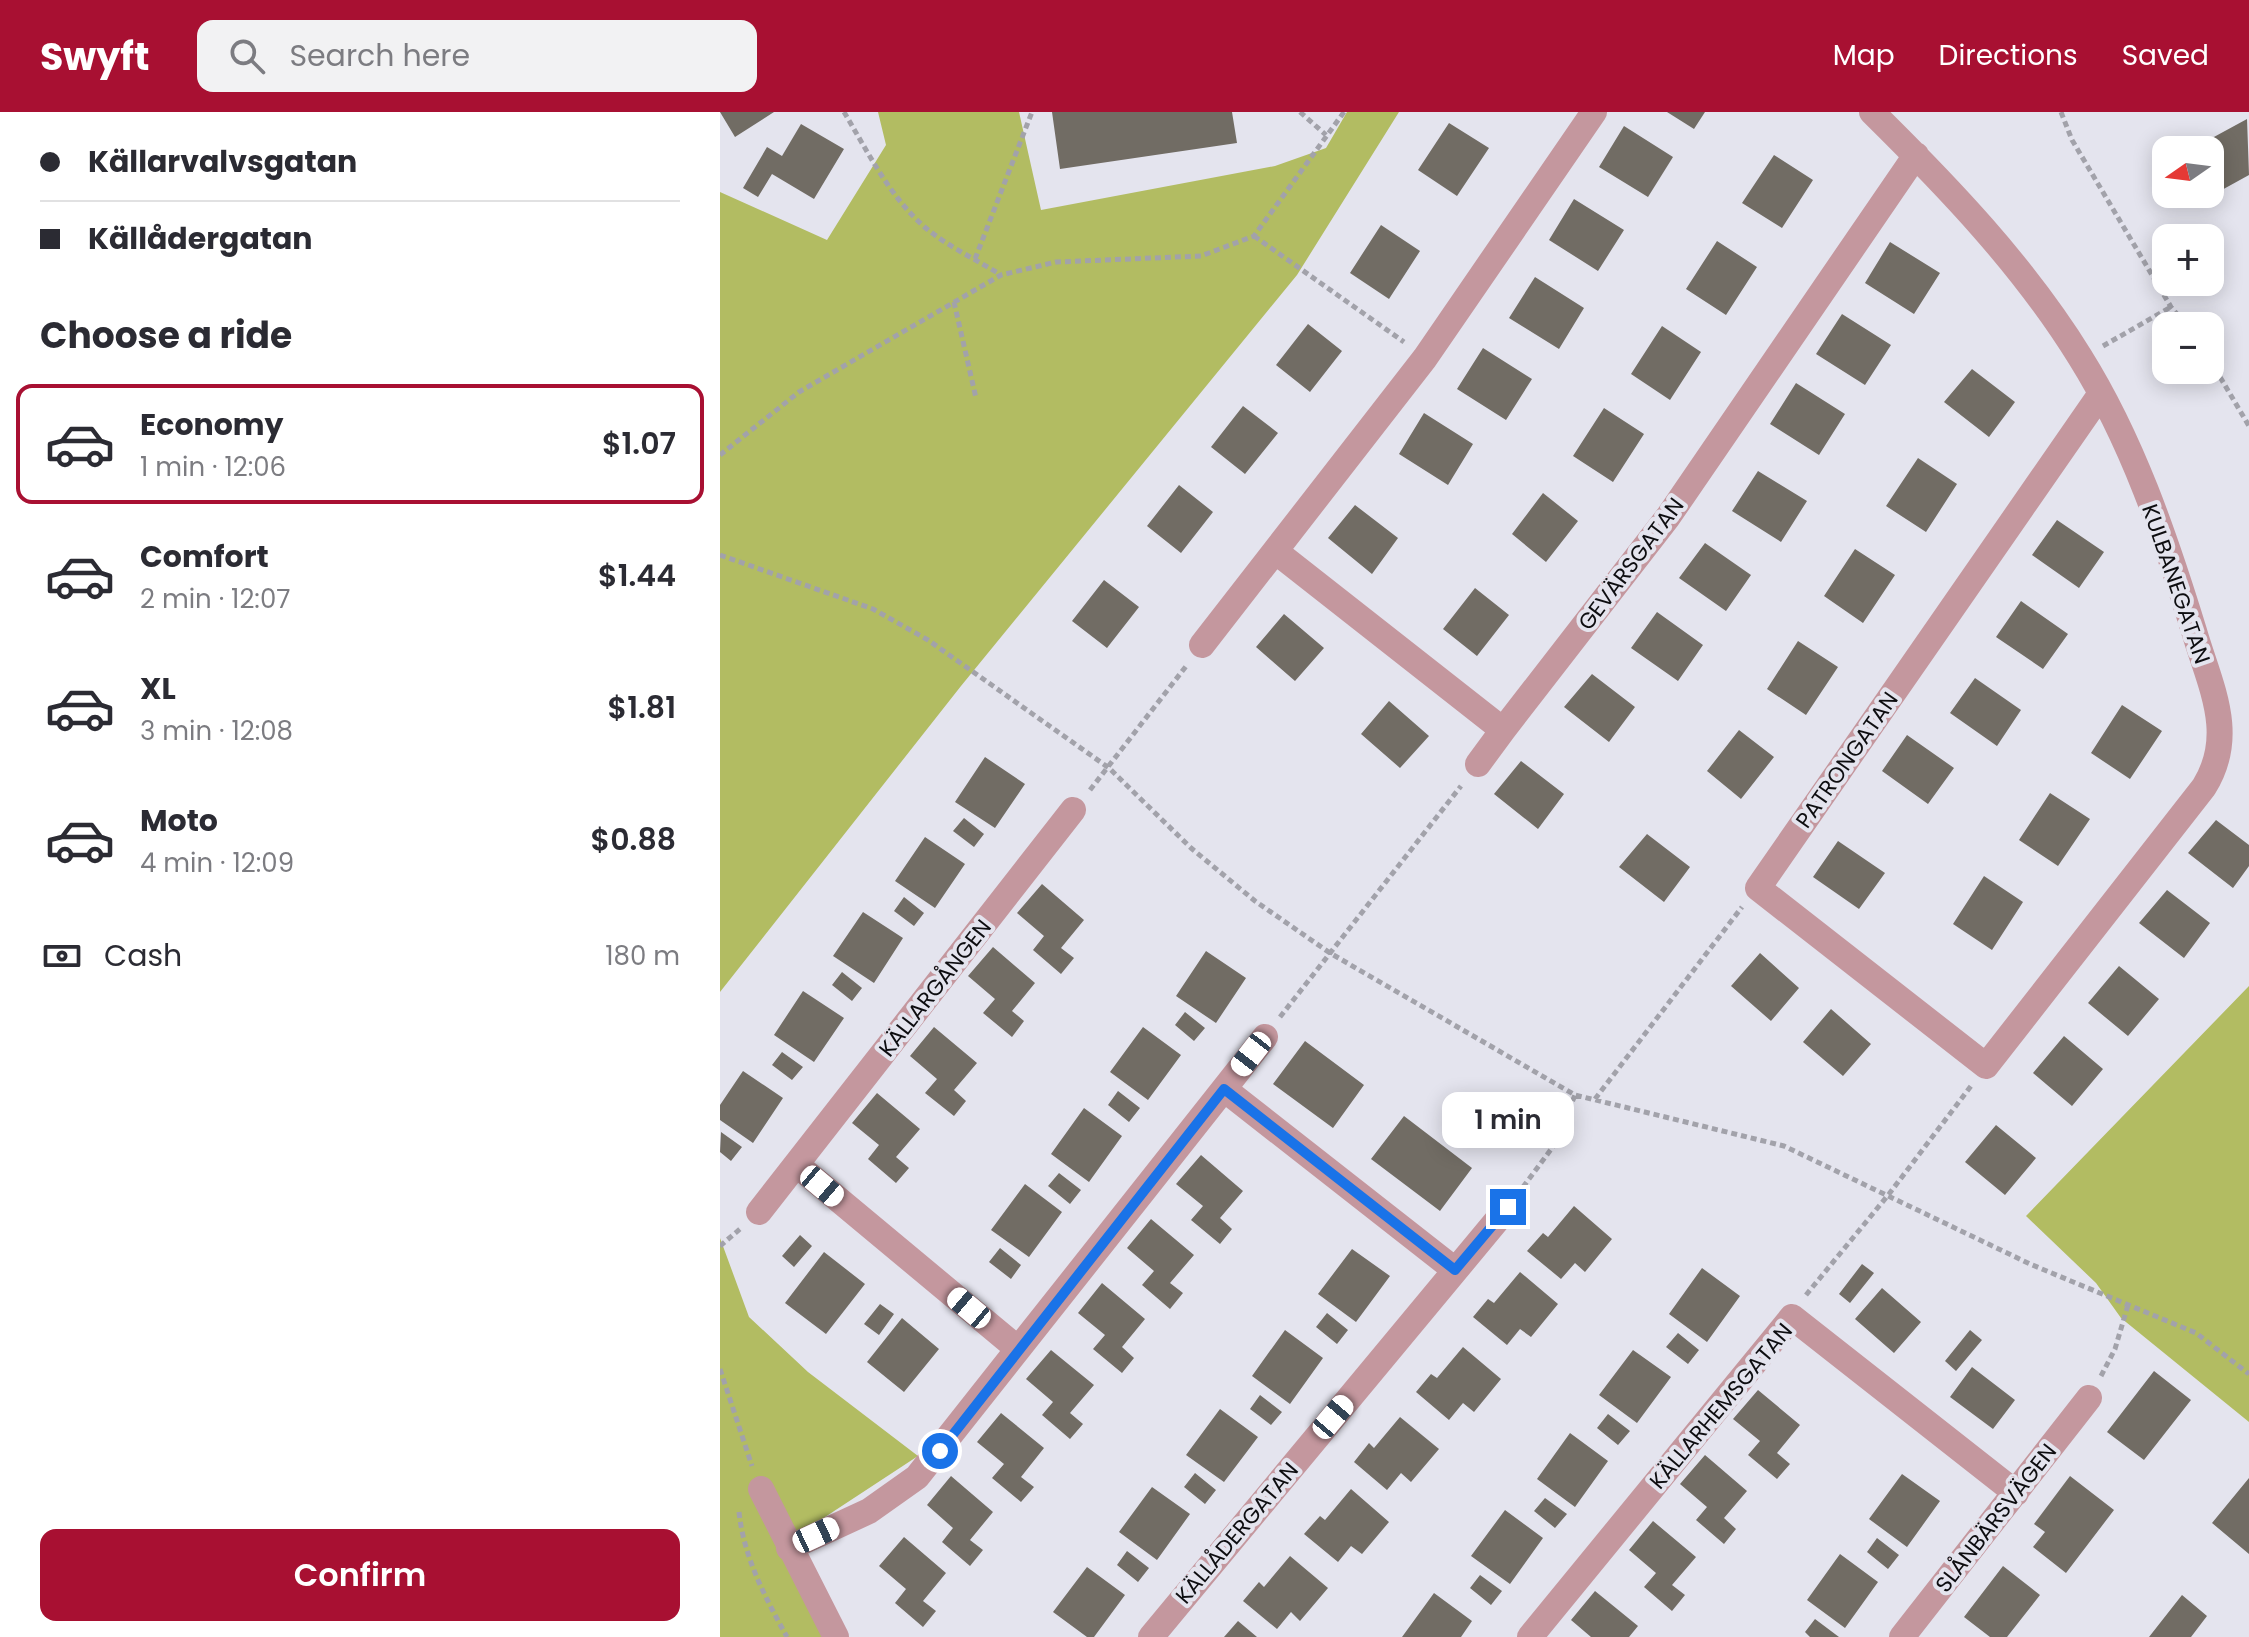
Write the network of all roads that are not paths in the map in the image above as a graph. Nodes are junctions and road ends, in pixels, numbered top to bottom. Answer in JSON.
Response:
{"nodes":[{"id":1,"x":1594,"y":112,"type":"edge"},
{"id":2,"x":1872,"y":112,"type":"edge"},
{"id":3,"x":1916,"y":155,"type":"junction"},
{"id":4,"x":2100,"y":395,"type":"junction"},
{"id":5,"x":1275,"y":551,"type":"junction"},
{"id":6,"x":1202,"y":645,"type":"road end"},
{"id":7,"x":1503,"y":730,"type":"junction"},
{"id":8,"x":1478,"y":764,"type":"road end"},
{"id":9,"x":1073,"y":810,"type":"road end"},
{"id":10,"x":1265,"y":1037,"type":"road end"},
{"id":11,"x":1986,"y":1066,"type":"joint"},
{"id":12,"x":1224,"y":1089,"type":"junction"},
{"id":13,"x":797,"y":1165,"type":"junction"},
{"id":14,"x":1508,"y":1207,"type":"road end"},
{"id":15,"x":759,"y":1212,"type":"dead end"},
{"id":16,"x":1455,"y":1270,"type":"junction"},
{"id":17,"x":1018,"y":1349,"type":"junction"},
{"id":18,"x":2089,"y":1398,"type":"road end"},
{"id":19,"x":753,"y":1477,"type":"road end"},
{"id":20,"x":2016,"y":1493,"type":"junction"},
{"id":21,"x":789,"y":1548,"type":"junction"},
{"id":22,"x":836,"y":1637,"type":"edge"},
{"id":23,"x":1151,"y":1637,"type":"edge"},
{"id":24,"x":1530,"y":1637,"type":"edge"},
{"id":25,"x":1902,"y":1637,"type":"edge"}],
"edges":[{"from":1,"to":5,"type":"street"},
{"from":2,"to":3,"type":"street","name":"KULBANEGATAN"},
{"from":3,"to":4,"type":"street","name":"KULBANEGATAN"},
{"from":3,"to":7,"type":"street","name":"GEVÄRSGATAN"},
{"from":4,"to":11,"type":"street","name":"KULBANEGATAN"},
{"from":4,"to":11,"type":"street","name":"PATRONGATAN"},
{"from":5,"to":6,"type":"street"},
{"from":5,"to":7,"type":"street"},
{"from":7,"to":8,"type":"street","name":"GEVÄRSGATAN"},
{"from":9,"to":13,"type":"street","name":"KÄLLARGÅNGEN"},
{"from":10,"to":12,"type":"street"},
{"from":12,"to":16,"type":"street"},
{"from":12,"to":17,"type":"street"},
{"from":13,"to":15,"type":"street","name":"KÄLLARGÅNGEN"},
{"from":13,"to":17,"type":"street"},
{"from":14,"to":16,"type":"street","name":"KÄLLÅDERGATAN"},
{"from":16,"to":23,"type":"street","name":"KÄLLÅDERGATAN"},
{"from":17,"to":21,"type":"street"},
{"from":18,"to":20,"type":"street","name":"SLÅNBÄRSVÄGEN"},
{"from":19,"to":21,"type":"street"},
{"from":20,"to":24,"type":"street","name":"KÄLLARHEMSGATAN"},
{"from":20,"to":25,"type":"street","name":"SLÅNBÄRSVÄGEN"},
{"from":21,"to":22,"type":"street"}]}
